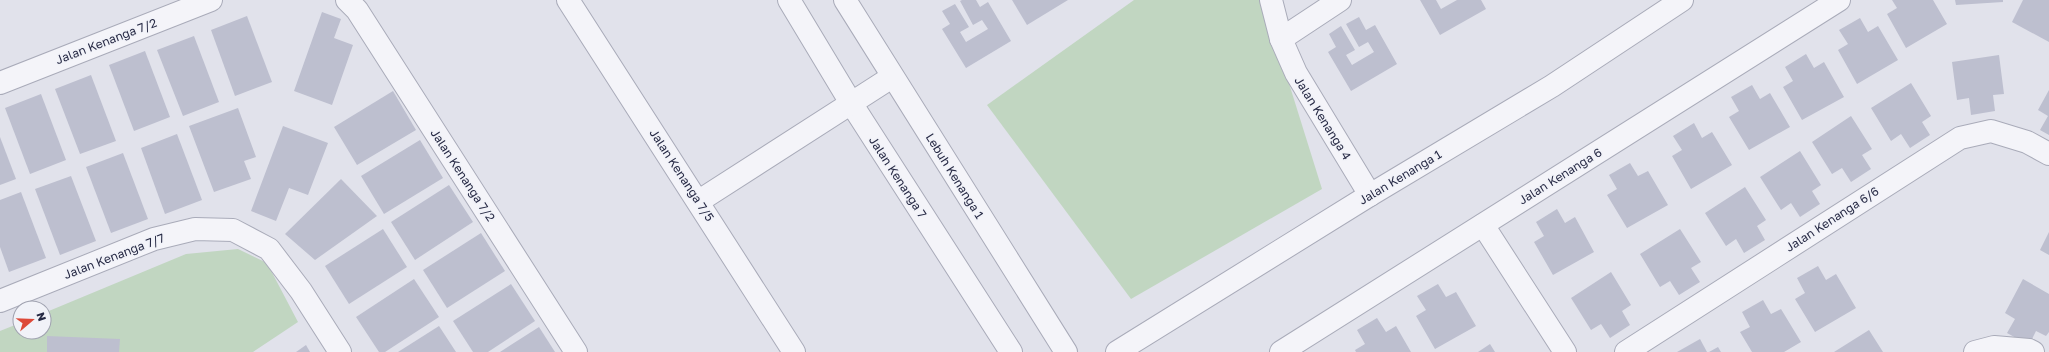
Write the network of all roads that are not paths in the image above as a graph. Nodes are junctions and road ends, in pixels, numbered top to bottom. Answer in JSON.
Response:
{"nodes":[{"id":1,"x":211,"y":0,"type":"edge"},
{"id":2,"x":347,"y":0,"type":"edge"},
{"id":3,"x":568,"y":0,"type":"edge"},
{"id":4,"x":789,"y":0,"type":"edge"},
{"id":5,"x":845,"y":0,"type":"edge"},
{"id":6,"x":1272,"y":0,"type":"edge"},
{"id":7,"x":1340,"y":0,"type":"edge"},
{"id":8,"x":1682,"y":0,"type":"edge"},
{"id":9,"x":1839,"y":0,"type":"edge"},
{"id":10,"x":1281,"y":39,"type":"junction"},
{"id":11,"x":892,"y":77,"type":"junction"},
{"id":12,"x":0,"y":83,"type":"edge"},
{"id":13,"x":851,"y":103,"type":"junction"},
{"id":14,"x":2049,"y":154,"type":"edge"},
{"id":15,"x":1370,"y":195,"type":"junction"},
{"id":16,"x":699,"y":201,"type":"junction"},
{"id":17,"x":1483,"y":225,"type":"junction"},
{"id":18,"x":0,"y":301,"type":"edge"},
{"id":19,"x":340,"y":352,"type":"edge"},
{"id":20,"x":576,"y":352,"type":"edge"},
{"id":21,"x":794,"y":352,"type":"edge"},
{"id":22,"x":1011,"y":352,"type":"edge"},
{"id":23,"x":1066,"y":352,"type":"edge"},
{"id":24,"x":1118,"y":352,"type":"edge"},
{"id":25,"x":1281,"y":352,"type":"edge"},
{"id":26,"x":1564,"y":352,"type":"edge"},
{"id":27,"x":1626,"y":352,"type":"edge"},
{"id":28,"x":1975,"y":352,"type":"edge"},
{"id":29,"x":2033,"y":352,"type":"edge"}],
"edges":[{"from":1,"to":12,"type":"street","name":"Jalan Kenanga 7/2"},
{"from":2,"to":20,"type":"street","name":"Jalan Kenanga 7/2"},
{"from":3,"to":16,"type":"street","name":"Jalan Kenanga 7/5"},
{"from":4,"to":13,"type":"street","name":"Jalan Kenanga 7"},
{"from":5,"to":11,"type":"street","name":"Lebuh Kenanga 1"},
{"from":6,"to":10,"type":"street","name":"Jalan Kenanga 4"},
{"from":7,"to":10,"type":"street"},
{"from":8,"to":15,"type":"street","name":"Jalan Kenanga 1"},
{"from":9,"to":17,"type":"street","name":"Jalan Kenanga 6"},
{"from":10,"to":15,"type":"street","name":"Jalan Kenanga 4"},
{"from":11,"to":13,"type":"street"},
{"from":11,"to":23,"type":"street","name":"Lebuh Kenanga 1"},
{"from":13,"to":16,"type":"street"},
{"from":13,"to":22,"type":"street","name":"Jalan Kenanga 7"},
{"from":14,"to":27,"type":"street","name":"Jalan Kenanga 6/6"},
{"from":15,"to":24,"type":"street","name":"Jalan Kenanga 1"},
{"from":16,"to":21,"type":"street","name":"Jalan Kenanga 7/5"},
{"from":17,"to":25,"type":"street","name":"Jalan Kenanga 6"},
{"from":17,"to":26,"type":"street"},
{"from":18,"to":19,"type":"street","name":"Jalan Kenanga 7/7"},
{"from":28,"to":29,"type":"street"}]}
